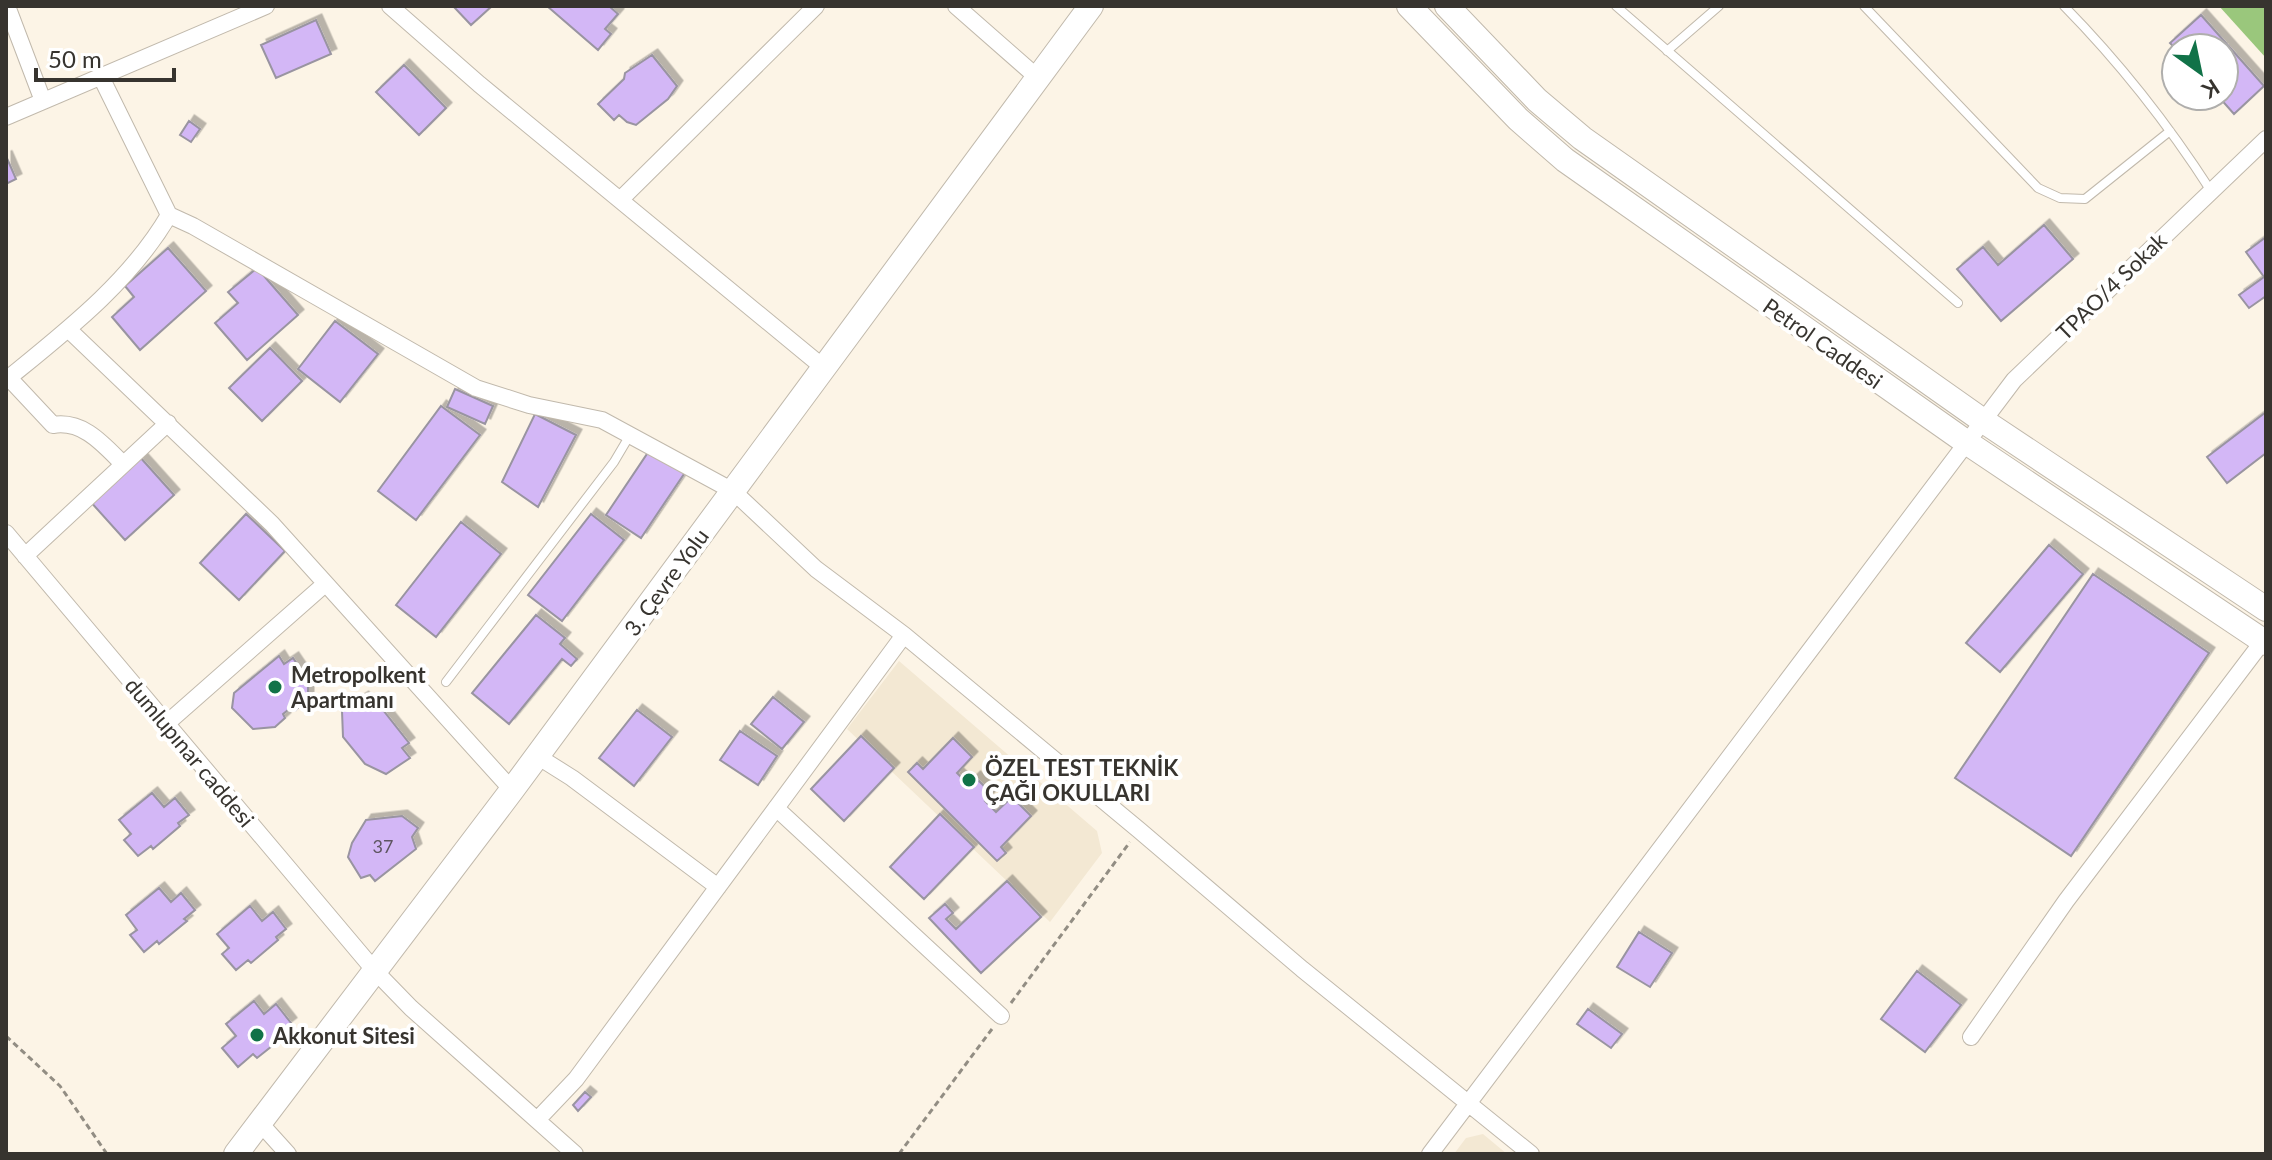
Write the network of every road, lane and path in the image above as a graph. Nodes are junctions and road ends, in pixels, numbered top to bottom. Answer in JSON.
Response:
{"nodes":[{"id":1,"x":7,"y":6,"type":"edge"},
{"id":2,"x":266,"y":6,"type":"edge"},
{"id":3,"x":390,"y":6,"type":"edge"},
{"id":4,"x":816,"y":6,"type":"edge"},
{"id":5,"x":956,"y":6,"type":"edge"},
{"id":6,"x":1091,"y":6,"type":"edge"},
{"id":7,"x":1409,"y":6,"type":"edge"},
{"id":8,"x":1447,"y":6,"type":"edge"},
{"id":9,"x":1616,"y":6,"type":"edge"},
{"id":10,"x":1719,"y":6,"type":"edge"},
{"id":11,"x":1864,"y":6,"type":"edge"},
{"id":12,"x":2064,"y":6,"type":"edge"},
{"id":13,"x":1667,"y":51,"type":"junction"},
{"id":14,"x":101,"y":77,"type":"junction"},
{"id":15,"x":1038,"y":78,"type":"junction"},
{"id":16,"x":43,"y":101,"type":"junction"},
{"id":17,"x":6,"y":117,"type":"edge"},
{"id":18,"x":2170,"y":131,"type":"junction"},
{"id":19,"x":2266,"y":139,"type":"edge"},
{"id":20,"x":2211,"y":191,"type":"junction"},
{"id":21,"x":620,"y":200,"type":"junction"},
{"id":22,"x":169,"y":215,"type":"junction"},
{"id":23,"x":1958,"y":303,"type":"dead end"},
{"id":24,"x":69,"y":330,"type":"junction"},
{"id":25,"x":824,"y":368,"type":"junction"},
{"id":26,"x":7,"y":379,"type":"edge"},
{"id":27,"x":1982,"y":420,"type":"junction"},
{"id":28,"x":168,"y":423,"type":"junction"},
{"id":29,"x":630,"y":435,"type":"junction"},
{"id":30,"x":1966,"y":442,"type":"junction"},
{"id":31,"x":123,"y":464,"type":"junction"},
{"id":32,"x":733,"y":491,"type":"junction"},
{"id":33,"x":6,"y":533,"type":"edge"},
{"id":34,"x":25,"y":556,"type":"junction"},
{"id":35,"x":325,"y":584,"type":"junction"},
{"id":36,"x":2266,"y":609,"type":"edge"},
{"id":37,"x":904,"y":635,"type":"junction"},
{"id":38,"x":2264,"y":642,"type":"edge"},
{"id":39,"x":446,"y":682,"type":"dead end"},
{"id":40,"x":166,"y":724,"type":"junction"},
{"id":41,"x":537,"y":756,"type":"junction"},
{"id":42,"x":512,"y":790,"type":"junction"},
{"id":43,"x":776,"y":808,"type":"junction"},
{"id":44,"x":1139,"y":830,"type":"junction"},
{"id":45,"x":718,"y":887,"type":"junction"},
{"id":46,"x":375,"y":971,"type":"junction"},
{"id":47,"x":1001,"y":1016,"type":"junction"},
{"id":48,"x":6,"y":1036,"type":"edge"},
{"id":49,"x":1971,"y":1037,"type":"dead end"},
{"id":50,"x":1468,"y":1103,"type":"junction"},
{"id":51,"x":538,"y":1119,"type":"junction"},
{"id":52,"x":260,"y":1123,"type":"junction"},
{"id":53,"x":107,"y":1154,"type":"edge"},
{"id":54,"x":236,"y":1154,"type":"edge"},
{"id":55,"x":288,"y":1154,"type":"edge"},
{"id":56,"x":575,"y":1154,"type":"edge"},
{"id":57,"x":899,"y":1154,"type":"edge"},
{"id":58,"x":1430,"y":1154,"type":"edge"},
{"id":59,"x":1531,"y":1154,"type":"edge"}],
"edges":[{"from":1,"to":16,"type":"street"},
{"from":2,"to":14,"type":"street"},
{"from":3,"to":21,"type":"street"},
{"from":4,"to":21,"type":"street"},
{"from":5,"to":15,"type":"street"},
{"from":6,"to":15,"type":"main road","name":"3. Çevre Yolu"},
{"from":7,"to":30,"type":"main road","name":"Petrol Caddesi"},
{"from":8,"to":27,"type":"main road","name":"Petrol Caddesi"},
{"from":9,"to":13,"type":"lane"},
{"from":10,"to":13,"type":"lane"},
{"from":11,"to":18,"type":"lane"},
{"from":12,"to":18,"type":"lane"},
{"from":13,"to":23,"type":"lane"},
{"from":14,"to":16,"type":"street"},
{"from":14,"to":22,"type":"street"},
{"from":15,"to":25,"type":"main road","name":"3. Çevre Yolu"},
{"from":16,"to":17,"type":"street"},
{"from":18,"to":20,"type":"lane"},
{"from":19,"to":20,"type":"street","name":"TPAO/4 Sokak"},
{"from":20,"to":27,"type":"street","name":"TPAO/4 Sokak"},
{"from":21,"to":25,"type":"street"},
{"from":22,"to":24,"type":"street"},
{"from":22,"to":29,"type":"street"},
{"from":24,"to":26,"type":"street"},
{"from":24,"to":28,"type":"street"},
{"from":25,"to":32,"type":"main road","name":"3. Çevre Yolu"},
{"from":26,"to":31,"type":"street"},
{"from":27,"to":30,"type":"street","name":"TPAO/4 Sokak"},
{"from":27,"to":36,"type":"main road","name":"Petrol Caddesi"},
{"from":28,"to":31,"type":"street"},
{"from":28,"to":35,"type":"street"},
{"from":29,"to":32,"type":"street"},
{"from":29,"to":39,"type":"lane"},
{"from":30,"to":38,"type":"main road","name":"Petrol Caddesi"},
{"from":30,"to":50,"type":"street","name":"TPAO/4 Sokak"},
{"from":31,"to":34,"type":"street"},
{"from":32,"to":37,"type":"street"},
{"from":32,"to":41,"type":"main road","name":"3. Çevre Yolu"},
{"from":33,"to":34,"type":"street","name":"dumlupınar caddesi"},
{"from":34,"to":40,"type":"street","name":"dumlupınar caddesi"},
{"from":35,"to":40,"type":"street"},
{"from":35,"to":42,"type":"street"},
{"from":37,"to":43,"type":"street"},
{"from":37,"to":44,"type":"street"},
{"from":38,"to":49,"type":"street"},
{"from":40,"to":46,"type":"street","name":"dumlupınar caddesi"},
{"from":41,"to":42,"type":"main road","name":"3. Çevre Yolu"},
{"from":41,"to":45,"type":"street"},
{"from":42,"to":46,"type":"main road","name":"3. Çevre Yolu"},
{"from":43,"to":45,"type":"street"},
{"from":43,"to":47,"type":"street"},
{"from":44,"to":47,"type":"path"},
{"from":44,"to":50,"type":"street"},
{"from":45,"to":51,"type":"street"},
{"from":46,"to":51,"type":"street","name":"dumlupınar caddesi"},
{"from":46,"to":52,"type":"main road","name":"3. Çevre Yolu"},
{"from":47,"to":57,"type":"path"},
{"from":48,"to":53,"type":"path"},
{"from":50,"to":58,"type":"street","name":"TPAO/4 Sokak"},
{"from":50,"to":59,"type":"street"},
{"from":51,"to":56,"type":"street","name":"dumlupınar caddesi"},
{"from":52,"to":54,"type":"main road","name":"3. Çevre Yolu"},
{"from":52,"to":55,"type":"street"}]}
